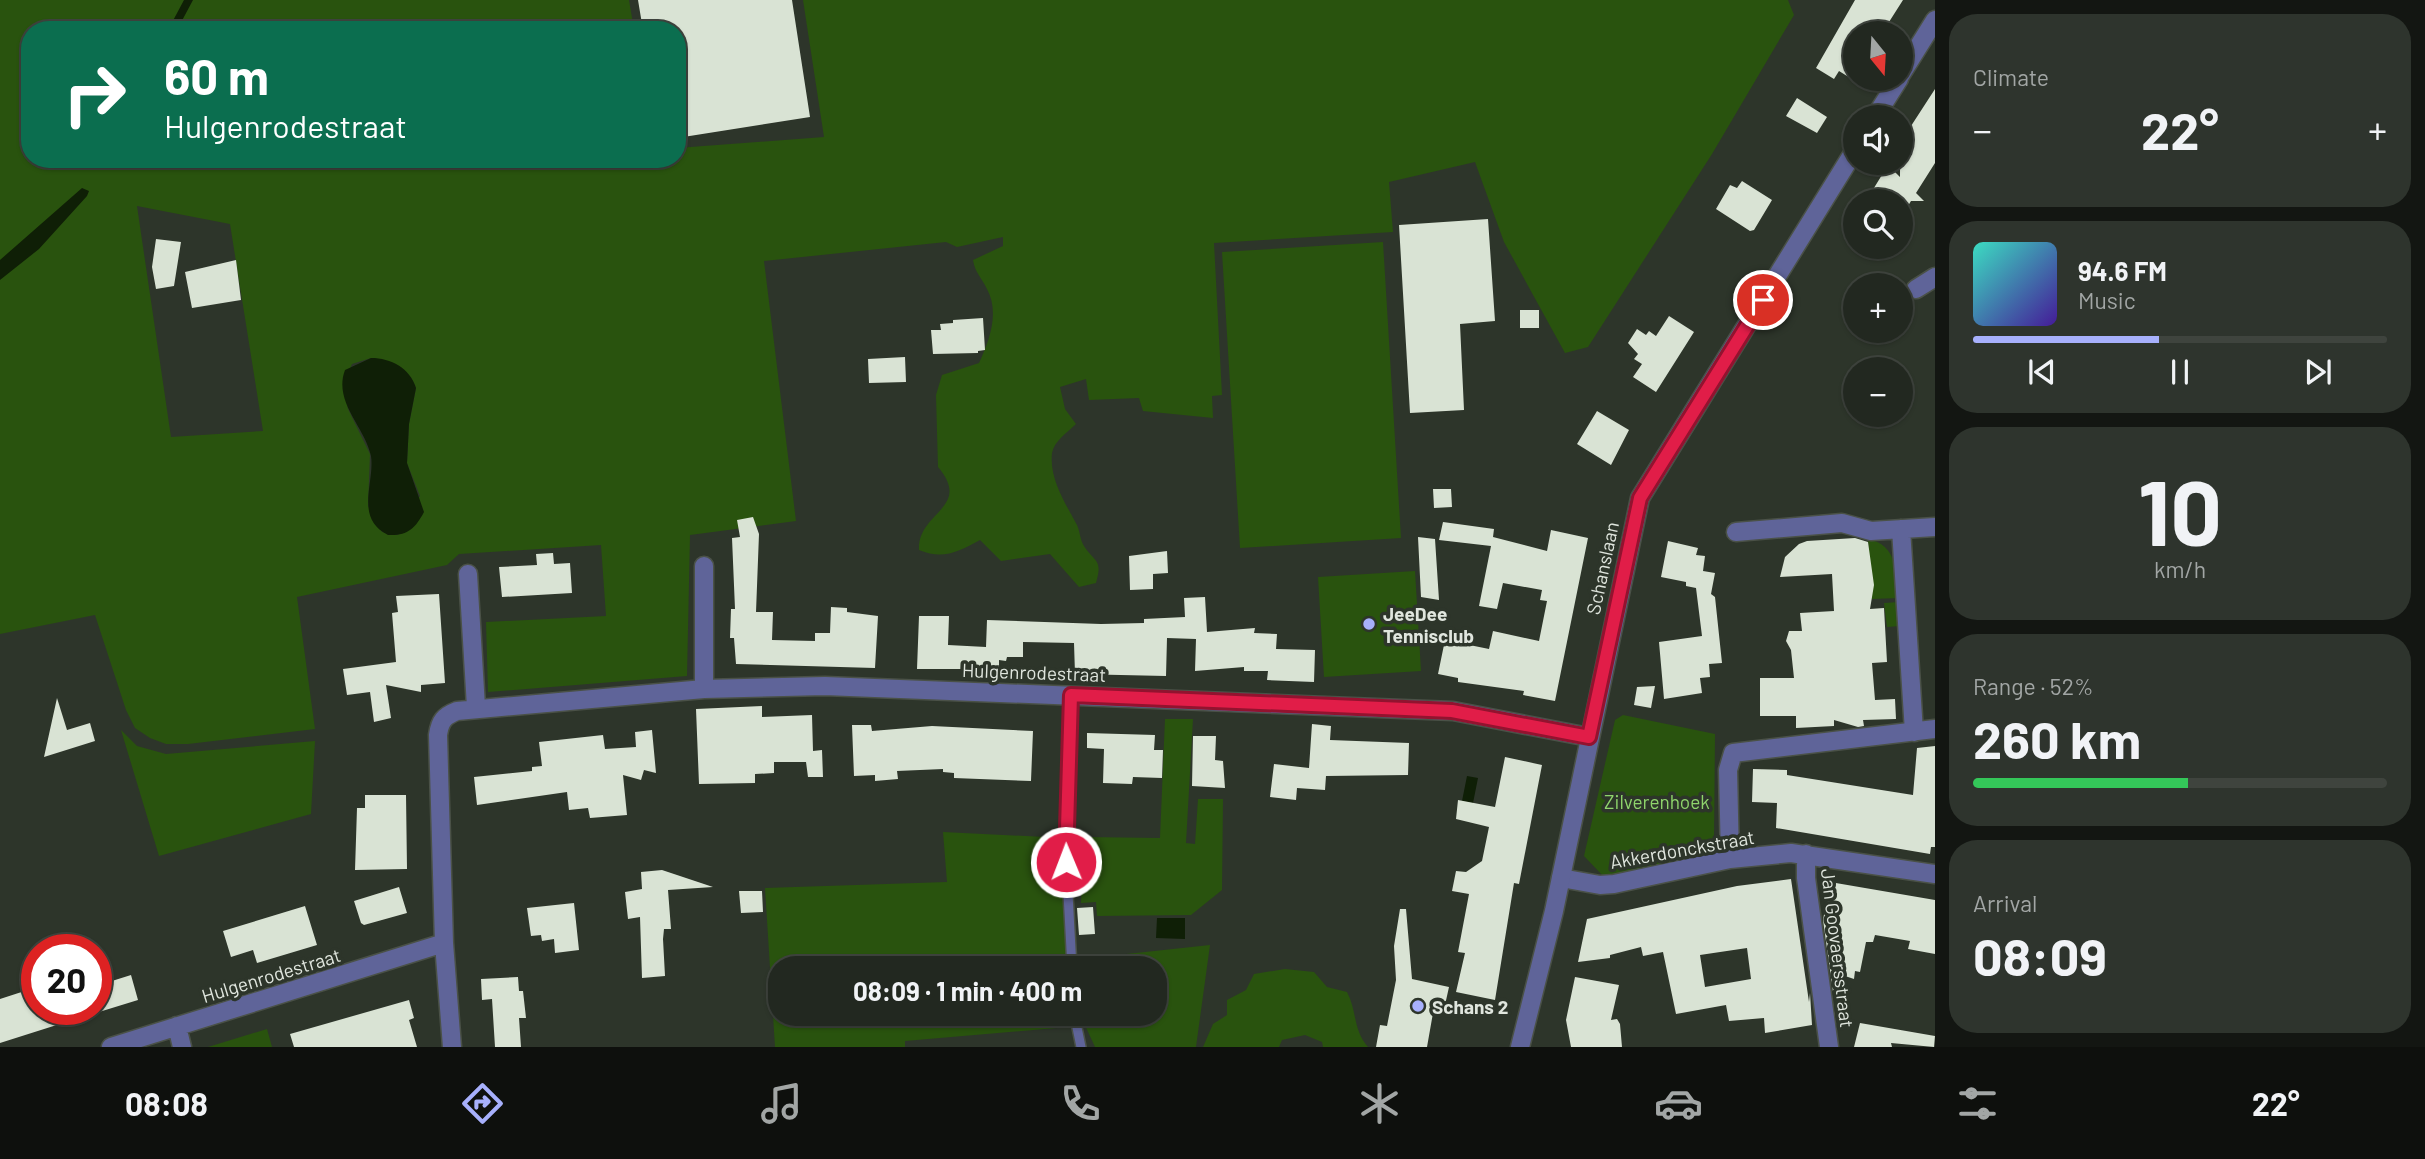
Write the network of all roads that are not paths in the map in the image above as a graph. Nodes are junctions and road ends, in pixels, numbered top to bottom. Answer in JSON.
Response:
{"nodes":[{"id":1,"x":1935,"y":20,"type":"edge"},
{"id":2,"x":1913,"y":56,"type":"edge"},
{"id":3,"x":1843,"y":169,"type":"edge"},
{"id":4,"x":1935,"y":277,"type":"edge"},
{"id":5,"x":1916,"y":289,"type":"dead end"},
{"id":6,"x":1935,"y":527,"type":"edge"},
{"id":7,"x":1901,"y":530,"type":"junction"},
{"id":8,"x":1736,"y":532,"type":"dead end"},
{"id":9,"x":704,"y":566,"type":"dead end"},
{"id":10,"x":468,"y":574,"type":"dead end"},
{"id":11,"x":704,"y":689,"type":"junction"},
{"id":12,"x":1071,"y":695,"type":"junction"},
{"id":13,"x":476,"y":707,"type":"junction"},
{"id":14,"x":1935,"y":730,"type":"edge"},
{"id":15,"x":1914,"y":732,"type":"junction"},
{"id":16,"x":1589,"y":737,"type":"junction"},
{"id":17,"x":1806,"y":854,"type":"junction"},
{"id":18,"x":1730,"y":859,"type":"junction"},
{"id":19,"x":1935,"y":874,"type":"edge"},
{"id":20,"x":1561,"y":878,"type":"junction"},
{"id":21,"x":444,"y":943,"type":"junction"},
{"id":22,"x":1071,"y":956,"type":"edge"},
{"id":23,"x":177,"y":1026,"type":"junction"},
{"id":24,"x":1077,"y":1026,"type":"edge"},
{"id":25,"x":111,"y":1047,"type":"edge"},
{"id":26,"x":182,"y":1047,"type":"edge"},
{"id":27,"x":452,"y":1047,"type":"edge"},
{"id":28,"x":1081,"y":1047,"type":"edge"},
{"id":29,"x":1520,"y":1047,"type":"edge"},
{"id":30,"x":1829,"y":1047,"type":"edge"}],
"edges":[{"from":1,"to":2,"type":"street"},
{"from":3,"to":16,"type":"street","name":"Schanslaan"},
{"from":4,"to":5,"type":"street"},
{"from":6,"to":7,"type":"street"},
{"from":7,"to":8,"type":"street"},
{"from":7,"to":15,"type":"street"},
{"from":9,"to":11,"type":"street"},
{"from":10,"to":13,"type":"street"},
{"from":11,"to":12,"type":"street","name":"Hulgenrodestraat"},
{"from":11,"to":13,"type":"street","name":"Hulgenrodestraat"},
{"from":12,"to":16,"type":"street","name":"Hulgenrodestraat"},
{"from":12,"to":22,"type":"lane"},
{"from":13,"to":21,"type":"street","name":"Hulgenrodestraat"},
{"from":14,"to":15,"type":"street"},
{"from":15,"to":18,"type":"street"},
{"from":16,"to":20,"type":"street","name":"Schanslaan"},
{"from":17,"to":18,"type":"street","name":"Akkerdonckstraat"},
{"from":17,"to":19,"type":"street","name":"Akkerdonckstraat"},
{"from":17,"to":30,"type":"street","name":"Jan Goovaersstraat"},
{"from":18,"to":20,"type":"street","name":"Akkerdonckstraat"},
{"from":20,"to":29,"type":"street","name":"Schanslaan"},
{"from":21,"to":23,"type":"street","name":"Hulgenrodestraat"},
{"from":21,"to":27,"type":"street","name":"Hulgenrodestraat"},
{"from":23,"to":25,"type":"street","name":"Hulgenrodestraat"},
{"from":23,"to":26,"type":"street"},
{"from":24,"to":28,"type":"lane"}]}
